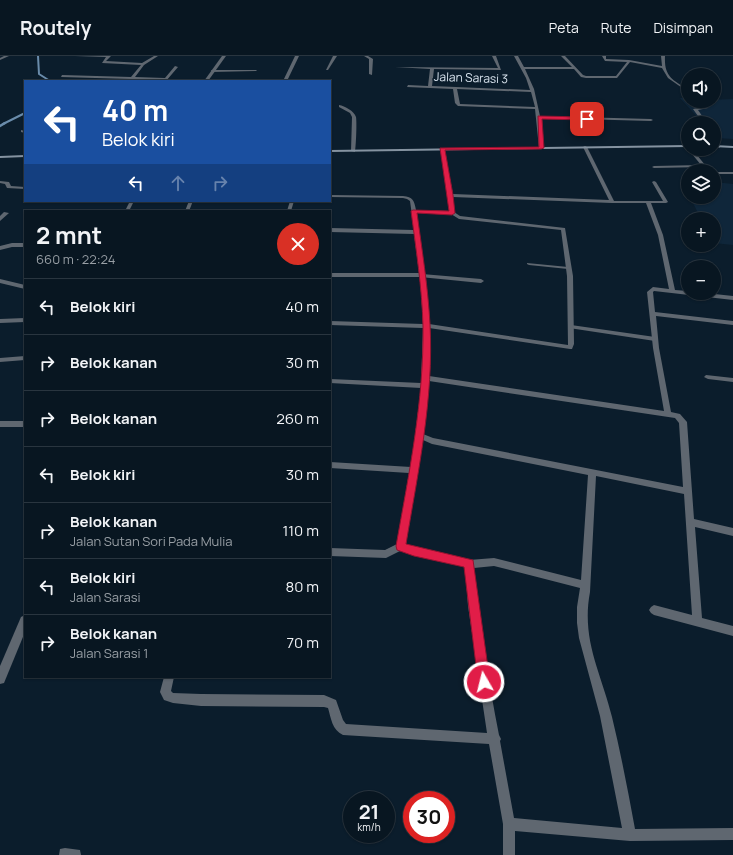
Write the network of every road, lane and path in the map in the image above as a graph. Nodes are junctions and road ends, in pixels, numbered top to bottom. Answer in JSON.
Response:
{"nodes":[{"id":1,"x":7,"y":56,"type":"edge"},
{"id":2,"x":78,"y":56,"type":"edge"},
{"id":3,"x":109,"y":56,"type":"edge"},
{"id":4,"x":156,"y":56,"type":"edge"},
{"id":5,"x":224,"y":56,"type":"edge"},
{"id":6,"x":297,"y":56,"type":"edge"},
{"id":7,"x":335,"y":56,"type":"edge"},
{"id":8,"x":366,"y":56,"type":"edge"},
{"id":9,"x":494,"y":56,"type":"edge"},
{"id":10,"x":516,"y":56,"type":"edge"},
{"id":11,"x":563,"y":56,"type":"edge"},
{"id":12,"x":604,"y":56,"type":"edge"},
{"id":13,"x":663,"y":56,"type":"edge"},
{"id":14,"x":0,"y":59,"type":"edge"},
{"id":15,"x":629,"y":61,"type":"junction"},
{"id":16,"x":143,"y":64,"type":"junction"},
{"id":17,"x":176,"y":67,"type":"dead end"},
{"id":18,"x":662,"y":67,"type":"junction"},
{"id":19,"x":397,"y":68,"type":"dead end"},
{"id":20,"x":432,"y":68,"type":"junction"},
{"id":21,"x":524,"y":68,"type":"junction"},
{"id":22,"x":574,"y":68,"type":"junction"},
{"id":23,"x":327,"y":70,"type":"dead end"},
{"id":24,"x":212,"y":71,"type":"junction"},
{"id":25,"x":256,"y":71,"type":"dead end"},
{"id":26,"x":371,"y":74,"type":"dead end"},
{"id":27,"x":62,"y":76,"type":"dead end"},
{"id":28,"x":131,"y":80,"type":"edge"},
{"id":29,"x":165,"y":80,"type":"edge"},
{"id":30,"x":207,"y":80,"type":"edge"},
{"id":31,"x":285,"y":80,"type":"edge"},
{"id":32,"x":408,"y":86,"type":"dead end"},
{"id":33,"x":430,"y":86,"type":"junction"},
{"id":34,"x":681,"y":87,"type":"edge"},
{"id":35,"x":455,"y":88,"type":"junction"},
{"id":36,"x":532,"y":91,"type":"junction"},
{"id":37,"x":340,"y":106,"type":"dead end"},
{"id":38,"x":537,"y":108,"type":"junction"},
{"id":39,"x":706,"y":108,"type":"edge"},
{"id":40,"x":700,"y":116,"type":"edge"},
{"id":41,"x":540,"y":117,"type":"junction"},
{"id":42,"x":651,"y":120,"type":"dead end"},
{"id":43,"x":681,"y":146,"type":"edge"},
{"id":44,"x":721,"y":146,"type":"edge"},
{"id":45,"x":733,"y":147,"type":"edge"},
{"id":46,"x":541,"y":148,"type":"junction"},
{"id":47,"x":585,"y":148,"type":"junction"},
{"id":48,"x":442,"y":149,"type":"junction"},
{"id":49,"x":353,"y":151,"type":"junction"},
{"id":50,"x":331,"y":152,"type":"edge"},
{"id":51,"x":24,"y":156,"type":"edge"},
{"id":52,"x":696,"y":156,"type":"edge"},
{"id":53,"x":0,"y":157,"type":"edge"},
{"id":54,"x":702,"y":164,"type":"edge"},
{"id":55,"x":681,"y":166,"type":"edge"},
{"id":56,"x":654,"y":167,"type":"dead end"},
{"id":57,"x":721,"y":173,"type":"edge"},
{"id":58,"x":733,"y":173,"type":"edge"},
{"id":59,"x":0,"y":182,"type":"edge"},
{"id":60,"x":654,"y":182,"type":"dead end"},
{"id":61,"x":24,"y":188,"type":"edge"},
{"id":62,"x":451,"y":195,"type":"junction"},
{"id":63,"x":331,"y":196,"type":"edge"},
{"id":64,"x":612,"y":202,"type":"junction"},
{"id":65,"x":648,"y":202,"type":"junction"},
{"id":66,"x":413,"y":211,"type":"junction"},
{"id":67,"x":6,"y":213,"type":"dead end"},
{"id":68,"x":452,"y":213,"type":"junction"},
{"id":69,"x":0,"y":219,"type":"edge"},
{"id":70,"x":331,"y":230,"type":"edge"},
{"id":71,"x":416,"y":232,"type":"junction"},
{"id":72,"x":24,"y":245,"type":"edge"},
{"id":73,"x":0,"y":248,"type":"edge"},
{"id":74,"x":529,"y":264,"type":"dead end"},
{"id":75,"x":568,"y":268,"type":"junction"},
{"id":76,"x":331,"y":276,"type":"edge"},
{"id":77,"x":422,"y":276,"type":"junction"},
{"id":78,"x":0,"y":281,"type":"edge"},
{"id":79,"x":480,"y":282,"type":"dead end"},
{"id":80,"x":24,"y":287,"type":"edge"},
{"id":81,"x":672,"y":291,"type":"junction"},
{"id":82,"x":681,"y":292,"type":"edge"},
{"id":83,"x":721,"y":297,"type":"edge"},
{"id":84,"x":733,"y":298,"type":"edge"},
{"id":85,"x":652,"y":314,"type":"junction"},
{"id":86,"x":24,"y":320,"type":"edge"},
{"id":87,"x":0,"y":321,"type":"edge"},
{"id":88,"x":331,"y":323,"type":"edge"},
{"id":89,"x":733,"y":323,"type":"edge"},
{"id":90,"x":426,"y":326,"type":"junction"},
{"id":91,"x":571,"y":327,"type":"junction"},
{"id":92,"x":655,"y":339,"type":"junction"},
{"id":93,"x":24,"y":358,"type":"edge"},
{"id":94,"x":0,"y":360,"type":"edge"},
{"id":95,"x":708,"y":377,"type":"dead end"},
{"id":96,"x":733,"y":380,"type":"edge"},
{"id":97,"x":331,"y":381,"type":"edge"},
{"id":98,"x":425,"y":382,"type":"junction"},
{"id":99,"x":668,"y":414,"type":"junction"},
{"id":100,"x":0,"y":424,"type":"edge"},
{"id":101,"x":24,"y":424,"type":"edge"},
{"id":102,"x":420,"y":436,"type":"junction"},
{"id":103,"x":331,"y":465,"type":"edge"},
{"id":104,"x":414,"y":470,"type":"junction"},
{"id":105,"x":592,"y":472,"type":"junction"},
{"id":106,"x":688,"y":492,"type":"junction"},
{"id":107,"x":690,"y":522,"type":"junction"},
{"id":108,"x":733,"y":532,"type":"edge"},
{"id":109,"x":401,"y":546,"type":"junction"},
{"id":110,"x":331,"y":552,"type":"edge"},
{"id":111,"x":469,"y":564,"type":"junction"},
{"id":112,"x":585,"y":585,"type":"junction"},
{"id":113,"x":654,"y":610,"type":"dead end"},
{"id":114,"x":697,"y":621,"type":"junction"},
{"id":115,"x":24,"y":622,"type":"edge"},
{"id":116,"x":733,"y":631,"type":"edge"},
{"id":117,"x":170,"y":678,"type":"edge"},
{"id":118,"x":0,"y":679,"type":"edge"},
{"id":119,"x":494,"y":739,"type":"junction"},
{"id":120,"x":509,"y":824,"type":"junction"},
{"id":121,"x":733,"y":834,"type":"edge"},
{"id":122,"x":630,"y":835,"type":"junction"},
{"id":123,"x":509,"y":855,"type":"edge"}],
"edges":[{"from":1,"to":14,"type":"street"},
{"from":2,"to":3,"type":"street"},
{"from":3,"to":16,"type":"street"},
{"from":4,"to":16,"type":"street"},
{"from":5,"to":24,"type":"street"},
{"from":6,"to":31,"type":"street"},
{"from":7,"to":23,"type":"street"},
{"from":8,"to":26,"type":"street"},
{"from":9,"to":20,"type":"street"},
{"from":10,"to":21,"type":"street"},
{"from":11,"to":22,"type":"street"},
{"from":12,"to":15,"type":"street"},
{"from":13,"to":18,"type":"street"},
{"from":15,"to":18,"type":"street"},
{"from":15,"to":22,"type":"street"},
{"from":16,"to":28,"type":"street"},
{"from":17,"to":29,"type":"street"},
{"from":18,"to":34,"type":"street"},
{"from":19,"to":20,"type":"street"},
{"from":20,"to":33,"type":"street"},
{"from":21,"to":22,"type":"street"},
{"from":21,"to":36,"type":"street"},
{"from":24,"to":25,"type":"lane"},
{"from":24,"to":30,"type":"street"},
{"from":27,"to":28,"type":"street"},
{"from":28,"to":29,"type":"street"},
{"from":32,"to":33,"type":"street","name":"Jalan Sarasi 3"},
{"from":33,"to":35,"type":"street","name":"Jalan Sarasi 3"},
{"from":35,"to":36,"type":"street","name":"Jalan Sarasi 3"},
{"from":35,"to":38,"type":"street"},
{"from":36,"to":38,"type":"street"},
{"from":37,"to":49,"type":"street"},
{"from":38,"to":41,"type":"street"},
{"from":39,"to":40,"type":"street"},
{"from":41,"to":42,"type":"street"},
{"from":41,"to":46,"type":"street"},
{"from":43,"to":47,"type":"street"},
{"from":44,"to":45,"type":"street"},
{"from":46,"to":47,"type":"street"},
{"from":46,"to":48,"type":"street"},
{"from":47,"to":64,"type":"street"},
{"from":48,"to":49,"type":"street"},
{"from":48,"to":62,"type":"street"},
{"from":49,"to":50,"type":"street"},
{"from":51,"to":53,"type":"street"},
{"from":52,"to":54,"type":"street"},
{"from":55,"to":56,"type":"street"},
{"from":57,"to":58,"type":"street"},
{"from":59,"to":61,"type":"street"},
{"from":60,"to":65,"type":"street"},
{"from":62,"to":64,"type":"street"},
{"from":62,"to":68,"type":"street"},
{"from":63,"to":66,"type":"street"},
{"from":64,"to":65,"type":"street"},
{"from":65,"to":81,"type":"street"},
{"from":66,"to":68,"type":"street"},
{"from":66,"to":71,"type":"street"},
{"from":67,"to":69,"type":"street"},
{"from":68,"to":75,"type":"street"},
{"from":70,"to":71,"type":"street"},
{"from":71,"to":77,"type":"street"},
{"from":72,"to":73,"type":"street"},
{"from":74,"to":75,"type":"lane"},
{"from":75,"to":91,"type":"street"},
{"from":76,"to":77,"type":"street"},
{"from":77,"to":79,"type":"lane"},
{"from":77,"to":90,"type":"street"},
{"from":78,"to":80,"type":"street"},
{"from":81,"to":82,"type":"street"},
{"from":81,"to":85,"type":"street"},
{"from":83,"to":84,"type":"street"},
{"from":85,"to":89,"type":"street"},
{"from":85,"to":92,"type":"street"},
{"from":86,"to":87,"type":"street"},
{"from":88,"to":90,"type":"street"},
{"from":90,"to":91,"type":"street"},
{"from":90,"to":98,"type":"street"},
{"from":91,"to":92,"type":"lane"},
{"from":92,"to":99,"type":"street"},
{"from":93,"to":94,"type":"street"},
{"from":95,"to":96,"type":"street"},
{"from":97,"to":98,"type":"street"},
{"from":98,"to":99,"type":"street"},
{"from":98,"to":102,"type":"street"},
{"from":99,"to":106,"type":"street"},
{"from":100,"to":101,"type":"street"},
{"from":102,"to":104,"type":"street"},
{"from":102,"to":105,"type":"street"},
{"from":103,"to":104,"type":"street"},
{"from":104,"to":109,"type":"street"},
{"from":105,"to":106,"type":"street"},
{"from":105,"to":112,"type":"street"},
{"from":106,"to":107,"type":"street"},
{"from":107,"to":108,"type":"street"},
{"from":107,"to":114,"type":"street"},
{"from":109,"to":110,"type":"street"},
{"from":109,"to":111,"type":"street"},
{"from":111,"to":112,"type":"street"},
{"from":111,"to":119,"type":"street"},
{"from":112,"to":122,"type":"street"},
{"from":113,"to":114,"type":"street"},
{"from":114,"to":116,"type":"street"},
{"from":115,"to":118,"type":"street"},
{"from":117,"to":119,"type":"street"},
{"from":119,"to":120,"type":"street"},
{"from":120,"to":122,"type":"street"},
{"from":120,"to":123,"type":"street"},
{"from":121,"to":122,"type":"street"}]}
